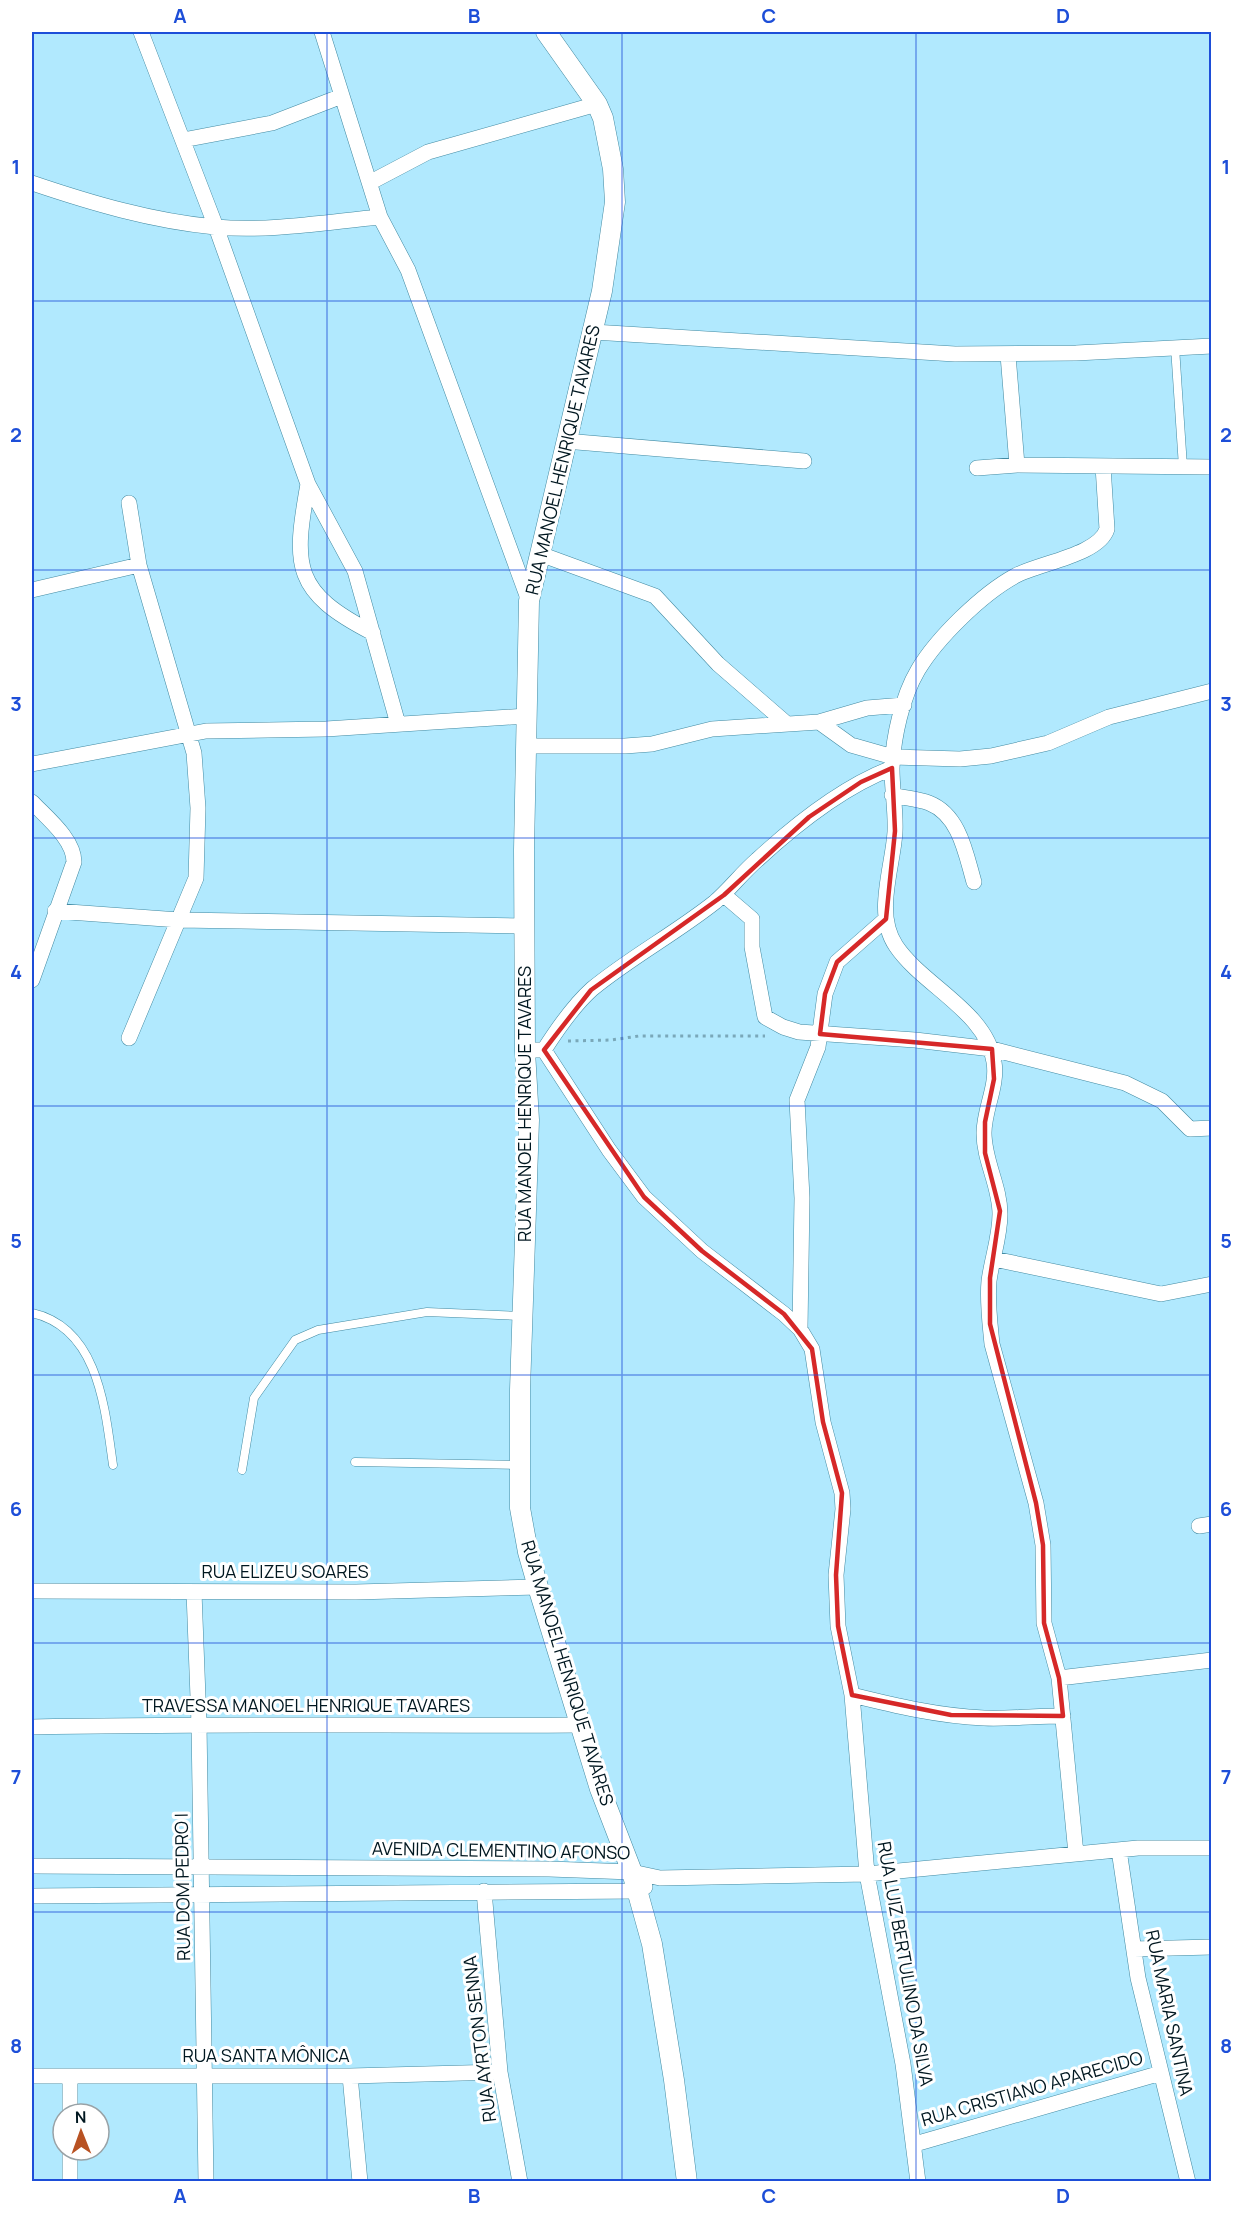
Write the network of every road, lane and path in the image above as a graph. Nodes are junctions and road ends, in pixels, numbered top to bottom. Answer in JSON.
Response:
{"nodes":[{"id":1,"x":141,"y":32,"type":"edge"},
{"id":2,"x":322,"y":32,"type":"edge"},
{"id":3,"x":546,"y":32,"type":"edge"},
{"id":4,"x":342,"y":96,"type":"junction"},
{"id":5,"x":597,"y":104,"type":"junction"},
{"id":6,"x":183,"y":140,"type":"junction"},
{"id":7,"x":371,"y":182,"type":"junction"},
{"id":8,"x":32,"y":183,"type":"edge"},
{"id":9,"x":380,"y":217,"type":"junction"},
{"id":10,"x":216,"y":227,"type":"junction"},
{"id":11,"x":592,"y":332,"type":"junction"},
{"id":12,"x":1212,"y":346,"type":"edge"},
{"id":13,"x":1175,"y":347,"type":"junction"},
{"id":14,"x":1008,"y":355,"type":"junction"},
{"id":15,"x":565,"y":441,"type":"junction"},
{"id":16,"x":804,"y":461,"type":"dead end"},
{"id":17,"x":1017,"y":465,"type":"junction"},
{"id":18,"x":1103,"y":466,"type":"junction"},
{"id":19,"x":1183,"y":467,"type":"junction"},
{"id":20,"x":1212,"y":467,"type":"edge"},
{"id":21,"x":977,"y":468,"type":"dead end"},
{"id":22,"x":308,"y":484,"type":"junction"},
{"id":23,"x":129,"y":503,"type":"dead end"},
{"id":24,"x":540,"y":554,"type":"junction"},
{"id":25,"x":139,"y":566,"type":"junction"},
{"id":26,"x":32,"y":590,"type":"edge"},
{"id":27,"x":529,"y":601,"type":"junction"},
{"id":28,"x":373,"y":633,"type":"junction"},
{"id":29,"x":1212,"y":691,"type":"edge"},
{"id":30,"x":904,"y":705,"type":"junction"},
{"id":31,"x":527,"y":716,"type":"junction"},
{"id":32,"x":819,"y":722,"type":"junction"},
{"id":33,"x":398,"y":724,"type":"junction"},
{"id":34,"x":787,"y":724,"type":"junction"},
{"id":35,"x":188,"y":735,"type":"junction"},
{"id":36,"x":526,"y":746,"type":"junction"},
{"id":37,"x":892,"y":763,"type":"junction"},
{"id":38,"x":32,"y":764,"type":"edge"},
{"id":39,"x":892,"y":795,"type":"junction"},
{"id":40,"x":32,"y":802,"type":"edge"},
{"id":41,"x":974,"y":882,"type":"dead end"},
{"id":42,"x":724,"y":895,"type":"junction"},
{"id":43,"x":55,"y":910,"type":"junction"},
{"id":44,"x":886,"y":919,"type":"junction"},
{"id":45,"x":179,"y":920,"type":"junction"},
{"id":46,"x":525,"y":926,"type":"junction"},
{"id":47,"x":32,"y":980,"type":"edge"},
{"id":48,"x":783,"y":1028,"type":"junction"},
{"id":49,"x":820,"y":1034,"type":"junction"},
{"id":50,"x":129,"y":1038,"type":"dead end"},
{"id":51,"x":539,"y":1048,"type":"junction"},
{"id":52,"x":992,"y":1049,"type":"junction"},
{"id":53,"x":1212,"y":1128,"type":"edge"},
{"id":54,"x":994,"y":1259,"type":"junction"},
{"id":55,"x":1212,"y":1284,"type":"edge"},
{"id":56,"x":32,"y":1313,"type":"edge"},
{"id":57,"x":522,"y":1316,"type":"junction"},
{"id":58,"x":800,"y":1329,"type":"junction"},
{"id":59,"x":355,"y":1462,"type":"dead end"},
{"id":60,"x":113,"y":1465,"type":"dead end"},
{"id":61,"x":519,"y":1465,"type":"junction"},
{"id":62,"x":242,"y":1470,"type":"dead end"},
{"id":63,"x":538,"y":1587,"type":"junction"},
{"id":64,"x":32,"y":1591,"type":"edge"},
{"id":65,"x":194,"y":1592,"type":"junction"},
{"id":66,"x":1212,"y":1660,"type":"edge"},
{"id":67,"x":1059,"y":1678,"type":"junction"},
{"id":68,"x":852,"y":1695,"type":"junction"},
{"id":69,"x":1063,"y":1716,"type":"junction"},
{"id":70,"x":199,"y":1724,"type":"junction"},
{"id":71,"x":581,"y":1725,"type":"junction"},
{"id":72,"x":32,"y":1727,"type":"edge"},
{"id":73,"x":1212,"y":1848,"type":"edge"},
{"id":74,"x":1119,"y":1850,"type":"junction"},
{"id":75,"x":1076,"y":1854,"type":"junction"},
{"id":76,"x":32,"y":1866,"type":"edge"},
{"id":77,"x":202,"y":1866,"type":"junction"},
{"id":78,"x":867,"y":1874,"type":"junction"},
{"id":79,"x":635,"y":1881,"type":"junction"},
{"id":80,"x":484,"y":1891,"type":"junction"},
{"id":81,"x":202,"y":1893,"type":"junction"},
{"id":82,"x":32,"y":1896,"type":"edge"},
{"id":83,"x":1212,"y":1947,"type":"edge"},
{"id":84,"x":1134,"y":1949,"type":"junction"},
{"id":85,"x":500,"y":2072,"type":"junction"},
{"id":86,"x":1161,"y":2073,"type":"junction"},
{"id":87,"x":206,"y":2074,"type":"junction"},
{"id":88,"x":32,"y":2076,"type":"edge"},
{"id":89,"x":350,"y":2076,"type":"junction"},
{"id":90,"x":70,"y":2077,"type":"junction"},
{"id":91,"x":70,"y":2102,"type":"edge"},
{"id":92,"x":915,"y":2144,"type":"junction"},
{"id":93,"x":70,"y":2162,"type":"edge"},
{"id":94,"x":70,"y":2181,"type":"edge"},
{"id":95,"x":206,"y":2181,"type":"edge"},
{"id":96,"x":360,"y":2181,"type":"edge"},
{"id":97,"x":520,"y":2181,"type":"edge"},
{"id":98,"x":687,"y":2181,"type":"edge"},
{"id":99,"x":918,"y":2181,"type":"edge"},
{"id":100,"x":1188,"y":2181,"type":"edge"}],
"edges":[{"from":1,"to":6,"type":"street"},
{"from":2,"to":4,"type":"street"},
{"from":3,"to":5,"type":"street","name":"RUA MANOEL HENRIQUE TAVARES"},
{"from":4,"to":6,"type":"street"},
{"from":4,"to":7,"type":"street"},
{"from":5,"to":7,"type":"street"},
{"from":5,"to":11,"type":"street","name":"RUA MANOEL HENRIQUE TAVARES"},
{"from":6,"to":10,"type":"street"},
{"from":7,"to":9,"type":"street"},
{"from":8,"to":10,"type":"street"},
{"from":9,"to":10,"type":"street"},
{"from":9,"to":27,"type":"street"},
{"from":10,"to":22,"type":"street"},
{"from":11,"to":14,"type":"street"},
{"from":11,"to":15,"type":"street","name":"RUA MANOEL HENRIQUE TAVARES"},
{"from":12,"to":13,"type":"street"},
{"from":13,"to":14,"type":"street"},
{"from":13,"to":19,"type":"lane"},
{"from":14,"to":17,"type":"street"},
{"from":15,"to":16,"type":"street"},
{"from":15,"to":24,"type":"street","name":"RUA MANOEL HENRIQUE TAVARES"},
{"from":17,"to":18,"type":"street"},
{"from":17,"to":21,"type":"street"},
{"from":18,"to":19,"type":"street"},
{"from":18,"to":30,"type":"street"},
{"from":19,"to":20,"type":"street"},
{"from":22,"to":28,"type":"street"},
{"from":22,"to":28,"type":"street"},
{"from":23,"to":25,"type":"street"},
{"from":24,"to":27,"type":"street","name":"RUA MANOEL HENRIQUE TAVARES"},
{"from":24,"to":34,"type":"street"},
{"from":25,"to":26,"type":"street"},
{"from":25,"to":35,"type":"street"},
{"from":27,"to":31,"type":"street","name":"RUA MANOEL HENRIQUE TAVARES"},
{"from":28,"to":33,"type":"street"},
{"from":29,"to":37,"type":"street"},
{"from":30,"to":32,"type":"street"},
{"from":30,"to":37,"type":"street"},
{"from":31,"to":33,"type":"street"},
{"from":31,"to":36,"type":"street","name":"RUA MANOEL HENRIQUE TAVARES"},
{"from":32,"to":34,"type":"street"},
{"from":32,"to":37,"type":"street"},
{"from":33,"to":35,"type":"street"},
{"from":34,"to":36,"type":"street"},
{"from":35,"to":38,"type":"street"},
{"from":35,"to":45,"type":"street"},
{"from":36,"to":46,"type":"street","name":"RUA MANOEL HENRIQUE TAVARES"},
{"from":37,"to":39,"type":"street"},
{"from":37,"to":42,"type":"street"},
{"from":39,"to":41,"type":"street"},
{"from":39,"to":44,"type":"street"},
{"from":40,"to":43,"type":"street"},
{"from":42,"to":48,"type":"street"},
{"from":42,"to":51,"type":"street"},
{"from":43,"to":45,"type":"street"},
{"from":43,"to":47,"type":"street"},
{"from":44,"to":49,"type":"street"},
{"from":44,"to":52,"type":"street"},
{"from":45,"to":46,"type":"street"},
{"from":45,"to":50,"type":"street"},
{"from":46,"to":51,"type":"street","name":"RUA MANOEL HENRIQUE TAVARES"},
{"from":48,"to":49,"type":"street"},
{"from":48,"to":51,"type":"path"},
{"from":49,"to":52,"type":"street"},
{"from":49,"to":58,"type":"street"},
{"from":51,"to":57,"type":"street","name":"RUA MANOEL HENRIQUE TAVARES"},
{"from":51,"to":58,"type":"street"},
{"from":52,"to":53,"type":"street"},
{"from":52,"to":54,"type":"street"},
{"from":54,"to":55,"type":"street"},
{"from":54,"to":67,"type":"street"},
{"from":56,"to":60,"type":"lane"},
{"from":57,"to":61,"type":"street","name":"RUA MANOEL HENRIQUE TAVARES"},
{"from":57,"to":62,"type":"lane"},
{"from":58,"to":68,"type":"street","name":"RUA LUIZ BERTULINO DA SILVA"},
{"from":59,"to":61,"type":"lane"},
{"from":61,"to":63,"type":"street","name":"RUA MANOEL HENRIQUE TAVARES"},
{"from":63,"to":65,"type":"street","name":"RUA ELIZEU SOARES"},
{"from":63,"to":71,"type":"street","name":"RUA MANOEL HENRIQUE TAVARES"},
{"from":64,"to":65,"type":"street","name":"RUA ELIZEU SOARES"},
{"from":65,"to":70,"type":"street","name":"RUA DOM PEDRO I"},
{"from":66,"to":67,"type":"street"},
{"from":67,"to":69,"type":"street"},
{"from":68,"to":69,"type":"street"},
{"from":68,"to":78,"type":"street","name":"RUA LUIZ BERTULINO DA SILVA"},
{"from":69,"to":75,"type":"street"},
{"from":70,"to":71,"type":"street","name":"TRAVESSA MANOEL HENRIQUE TAVARES"},
{"from":70,"to":72,"type":"street","name":"TRAVESSA MANOEL HENRIQUE TAVARES"},
{"from":70,"to":77,"type":"street","name":"RUA DOM PEDRO I"},
{"from":71,"to":79,"type":"street","name":"RUA MANOEL HENRIQUE TAVARES"},
{"from":73,"to":74,"type":"street"},
{"from":74,"to":75,"type":"street"},
{"from":74,"to":84,"type":"street","name":"RUA MARIA SANTINA"},
{"from":75,"to":78,"type":"street"},
{"from":76,"to":77,"type":"street","name":"AVENIDA CLEMENTINO AFONSO"},
{"from":77,"to":79,"type":"street","name":"AVENIDA CLEMENTINO AFONSO"},
{"from":77,"to":81,"type":"street","name":"RUA DOM PEDRO I"},
{"from":78,"to":79,"type":"street"},
{"from":78,"to":92,"type":"street","name":"RUA LUIZ BERTULINO DA SILVA"},
{"from":79,"to":80,"type":"street","name":"AVENIDA CLEMENTINO AFONSO"},
{"from":79,"to":98,"type":"street","name":"RUA MANOEL HENRIQUE TAVARES"},
{"from":80,"to":81,"type":"street","name":"AVENIDA CLEMENTINO AFONSO"},
{"from":80,"to":85,"type":"street","name":"RUA AYRTON SENNA"},
{"from":81,"to":82,"type":"street","name":"AVENIDA CLEMENTINO AFONSO"},
{"from":81,"to":87,"type":"street","name":"RUA DOM PEDRO I"},
{"from":83,"to":84,"type":"street"},
{"from":84,"to":86,"type":"street","name":"RUA MARIA SANTINA"},
{"from":85,"to":89,"type":"street","name":"RUA SANTA MÔNICA"},
{"from":85,"to":97,"type":"street","name":"RUA AYRTON SENNA"},
{"from":86,"to":92,"type":"street","name":"RUA CRISTIANO APARECIDO"},
{"from":86,"to":100,"type":"street","name":"RUA MARIA SANTINA"},
{"from":87,"to":89,"type":"street","name":"RUA SANTA MÔNICA"},
{"from":87,"to":90,"type":"street","name":"RUA SANTA MÔNICA"},
{"from":87,"to":95,"type":"street","name":"RUA DOM PEDRO I"},
{"from":88,"to":90,"type":"street","name":"RUA SANTA MÔNICA"},
{"from":89,"to":96,"type":"street"},
{"from":90,"to":91,"type":"street"},
{"from":92,"to":99,"type":"street","name":"RUA LUIZ BERTULINO DA SILVA"},
{"from":93,"to":94,"type":"street"}]}
